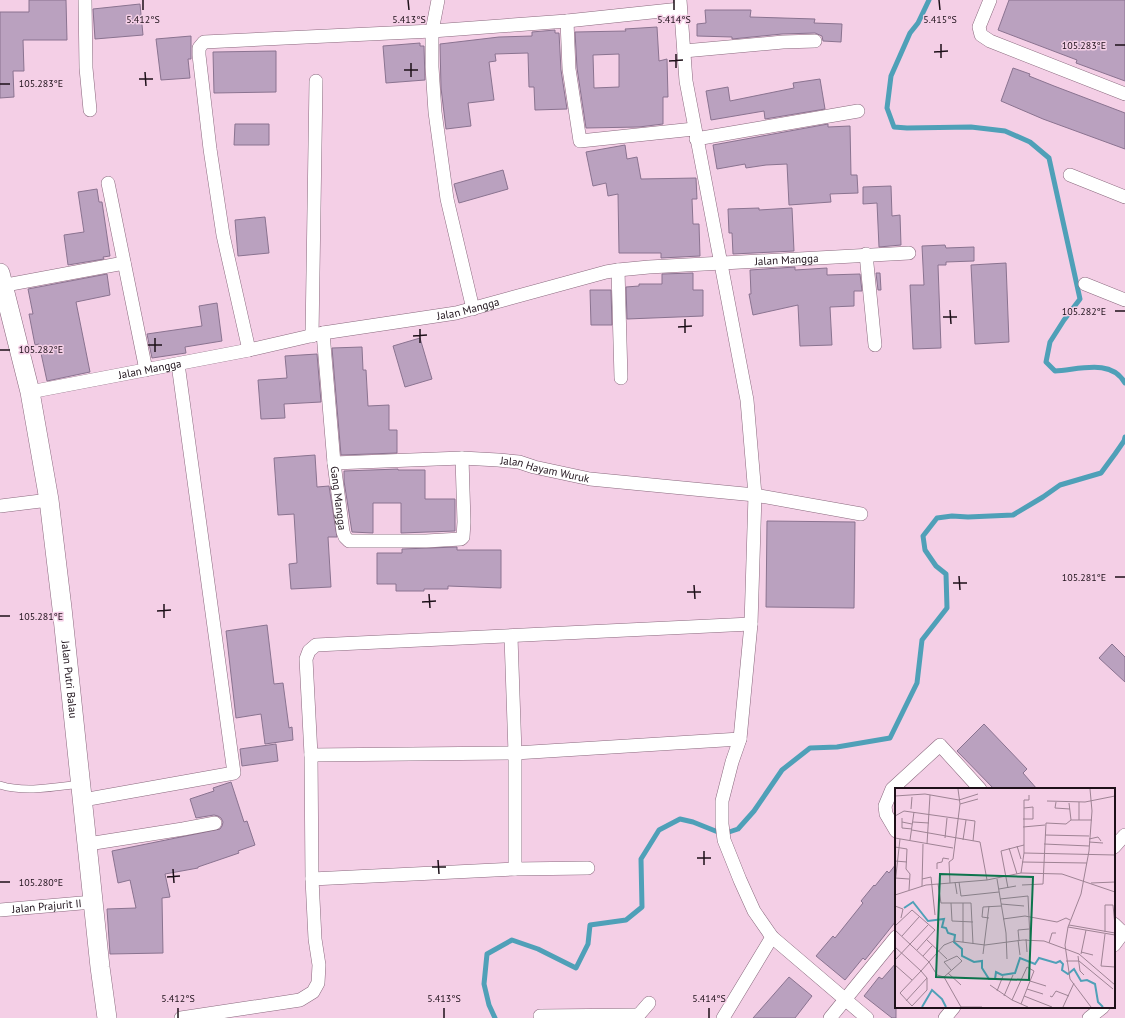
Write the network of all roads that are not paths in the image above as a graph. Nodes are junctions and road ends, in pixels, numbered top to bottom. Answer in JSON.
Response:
{"nodes":[{"id":1,"x":85,"y":0,"type":"edge"},
{"id":2,"x":438,"y":0,"type":"edge"},
{"id":3,"x":990,"y":0,"type":"edge"},
{"id":4,"x":680,"y":4,"type":"edge"},
{"id":5,"x":567,"y":21,"type":"junction"},
{"id":6,"x":432,"y":31,"type":"junction"},
{"id":7,"x":815,"y":41,"type":"dead end"},
{"id":8,"x":684,"y":51,"type":"junction"},
{"id":9,"x":316,"y":81,"type":"dead end"},
{"id":10,"x":1125,"y":94,"type":"edge"},
{"id":11,"x":90,"y":110,"type":"dead end"},
{"id":12,"x":858,"y":111,"type":"dead end"},
{"id":13,"x":695,"y":134,"type":"junction"},
{"id":14,"x":1070,"y":175,"type":"dead end"},
{"id":15,"x":108,"y":183,"type":"dead end"},
{"id":16,"x":1125,"y":197,"type":"edge"},
{"id":17,"x":908,"y":253,"type":"dead end"},
{"id":18,"x":866,"y":254,"type":"junction"},
{"id":19,"x":124,"y":263,"type":"junction"},
{"id":20,"x":721,"y":263,"type":"junction"},
{"id":21,"x":618,"y":270,"type":"junction"},
{"id":22,"x":1,"y":281,"type":"edge"},
{"id":23,"x":1085,"y":284,"type":"dead end"},
{"id":24,"x":1125,"y":300,"type":"edge"},
{"id":25,"x":473,"y":309,"type":"junction"},
{"id":26,"x":317,"y":335,"type":"junction"},
{"id":27,"x":875,"y":345,"type":"dead end"},
{"id":28,"x":249,"y":350,"type":"junction"},
{"id":29,"x":178,"y":364,"type":"junction"},
{"id":30,"x":146,"y":370,"type":"junction"},
{"id":31,"x":621,"y":378,"type":"dead end"},
{"id":32,"x":30,"y":392,"type":"junction"},
{"id":33,"x":462,"y":458,"type":"junction"},
{"id":34,"x":334,"y":463,"type":"junction"},
{"id":35,"x":755,"y":495,"type":"junction"},
{"id":36,"x":49,"y":500,"type":"junction"},
{"id":37,"x":0,"y":506,"type":"edge"},
{"id":38,"x":861,"y":514,"type":"dead end"},
{"id":39,"x":751,"y":624,"type":"junction"},
{"id":40,"x":511,"y":637,"type":"junction"},
{"id":41,"x":740,"y":739,"type":"junction"},
{"id":42,"x":515,"y":753,"type":"junction"},
{"id":43,"x":311,"y":755,"type":"junction"},
{"id":44,"x":0,"y":785,"type":"edge"},
{"id":45,"x":979,"y":788,"type":"edge"},
{"id":46,"x":82,"y":792,"type":"junction"},
{"id":47,"x":215,"y":823,"type":"dead end"},
{"id":48,"x":895,"y":829,"type":"edge"},
{"id":49,"x":1125,"y":835,"type":"edge"},
{"id":50,"x":88,"y":844,"type":"junction"},
{"id":51,"x":1115,"y":846,"type":"edge"},
{"id":52,"x":588,"y":868,"type":"dead end"},
{"id":53,"x":515,"y":869,"type":"junction"},
{"id":54,"x":312,"y":879,"type":"junction"},
{"id":55,"x":93,"y":902,"type":"junction"},
{"id":56,"x":0,"y":910,"type":"edge"},
{"id":57,"x":1121,"y":930,"type":"edge"},
{"id":58,"x":772,"y":937,"type":"junction"},
{"id":59,"x":895,"y":938,"type":"edge"},
{"id":60,"x":1115,"y":943,"type":"edge"},
{"id":61,"x":846,"y":1000,"type":"junction"},
{"id":62,"x":648,"y":1003,"type":"dead end"},
{"id":63,"x":953,"y":1008,"type":"edge"},
{"id":64,"x":1102,"y":1008,"type":"edge"},
{"id":65,"x":540,"y":1016,"type":"dead end"},
{"id":66,"x":637,"y":1017,"type":"edge"},
{"id":67,"x":107,"y":1018,"type":"edge"},
{"id":68,"x":181,"y":1018,"type":"edge"},
{"id":69,"x":723,"y":1018,"type":"edge"},
{"id":70,"x":830,"y":1018,"type":"edge"},
{"id":71,"x":867,"y":1018,"type":"edge"},
{"id":72,"x":945,"y":1018,"type":"edge"},
{"id":73,"x":1090,"y":1018,"type":"edge"}],
"edges":[{"from":1,"to":11,"type":"street"},
{"from":2,"to":6,"type":"street"},
{"from":3,"to":10,"type":"street"},
{"from":4,"to":5,"type":"street"},
{"from":4,"to":8,"type":"street"},
{"from":5,"to":6,"type":"street"},
{"from":5,"to":13,"type":"street"},
{"from":6,"to":25,"type":"street"},
{"from":6,"to":28,"type":"street"},
{"from":7,"to":8,"type":"street"},
{"from":8,"to":13,"type":"street"},
{"from":9,"to":26,"type":"street","name":"Gang Mangga"},
{"from":12,"to":13,"type":"street"},
{"from":13,"to":20,"type":"street"},
{"from":14,"to":16,"type":"street"},
{"from":15,"to":19,"type":"street"},
{"from":17,"to":18,"type":"street","name":"Jalan Mangga"},
{"from":18,"to":20,"type":"street","name":"Jalan Mangga"},
{"from":18,"to":27,"type":"street"},
{"from":19,"to":22,"type":"street"},
{"from":19,"to":30,"type":"street"},
{"from":20,"to":21,"type":"street","name":"Jalan Mangga"},
{"from":20,"to":35,"type":"street"},
{"from":21,"to":25,"type":"street","name":"Jalan Mangga"},
{"from":21,"to":31,"type":"street"},
{"from":22,"to":32,"type":"main road","name":"Jalan Putri Balau"},
{"from":23,"to":24,"type":"street"},
{"from":25,"to":26,"type":"street","name":"Jalan Mangga"},
{"from":26,"to":28,"type":"street","name":"Jalan Mangga"},
{"from":26,"to":34,"type":"street","name":"Gang Mangga"},
{"from":28,"to":29,"type":"street","name":"Jalan Mangga"},
{"from":29,"to":30,"type":"street","name":"Jalan Mangga"},
{"from":29,"to":46,"type":"street"},
{"from":30,"to":32,"type":"street","name":"Jalan Mangga"},
{"from":32,"to":36,"type":"main road","name":"Jalan Putri Balau"},
{"from":33,"to":34,"type":"street","name":"Jalan Hayam Wuruk"},
{"from":33,"to":34,"type":"street","name":"Gang Mangga"},
{"from":33,"to":35,"type":"street","name":"Jalan Hayam Wuruk"},
{"from":35,"to":38,"type":"street","name":"Jalan Hayam Wuruk"},
{"from":35,"to":39,"type":"street"},
{"from":36,"to":37,"type":"street"},
{"from":36,"to":46,"type":"main road","name":"Jalan Putri Balau"},
{"from":39,"to":40,"type":"street"},
{"from":39,"to":41,"type":"street"},
{"from":40,"to":42,"type":"street"},
{"from":40,"to":43,"type":"street"},
{"from":41,"to":42,"type":"street"},
{"from":41,"to":58,"type":"street"},
{"from":42,"to":43,"type":"street"},
{"from":42,"to":53,"type":"street"},
{"from":43,"to":54,"type":"street"},
{"from":44,"to":46,"type":"lane"},
{"from":45,"to":48,"type":"street"},
{"from":46,"to":50,"type":"main road","name":"Jalan Putri Balau"},
{"from":47,"to":50,"type":"street"},
{"from":49,"to":51,"type":"street"},
{"from":50,"to":55,"type":"main road","name":"Jalan Putri Balau"},
{"from":52,"to":53,"type":"street"},
{"from":53,"to":54,"type":"street"},
{"from":54,"to":68,"type":"street"},
{"from":55,"to":56,"type":"street","name":"Jalan Prajurit II"},
{"from":55,"to":67,"type":"main road","name":"Jalan Putri Balau"},
{"from":57,"to":60,"type":"street"},
{"from":58,"to":61,"type":"street"},
{"from":58,"to":69,"type":"street"},
{"from":59,"to":61,"type":"street"},
{"from":61,"to":70,"type":"street"},
{"from":61,"to":71,"type":"street"},
{"from":62,"to":66,"type":"street"},
{"from":63,"to":72,"type":"street"},
{"from":64,"to":73,"type":"street"},
{"from":65,"to":66,"type":"street"}]}
